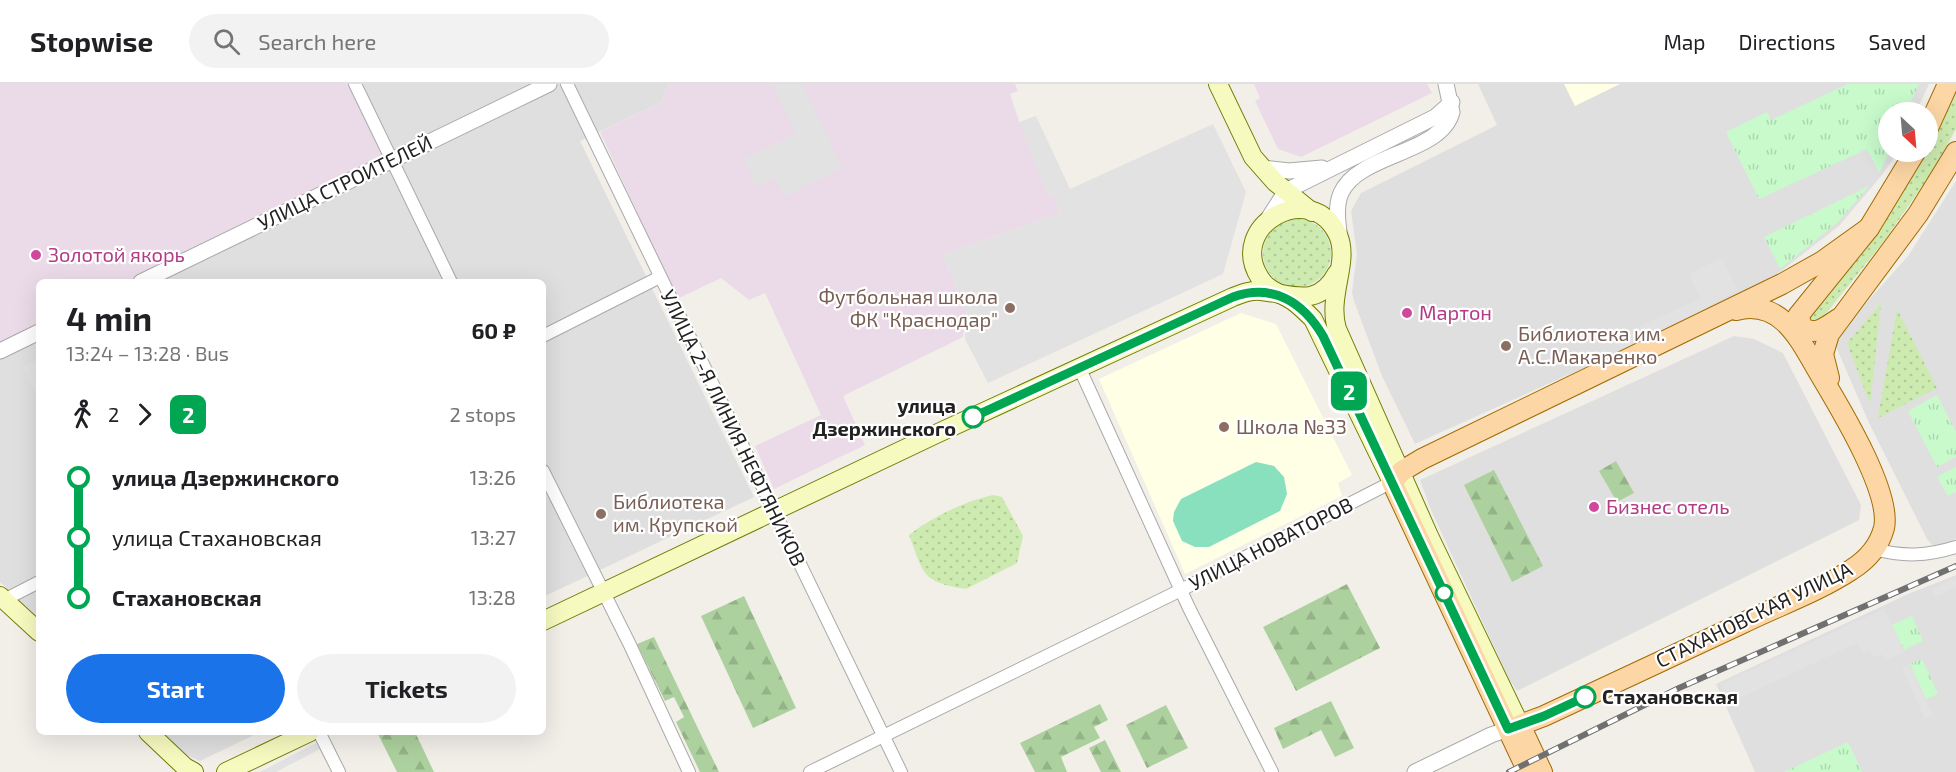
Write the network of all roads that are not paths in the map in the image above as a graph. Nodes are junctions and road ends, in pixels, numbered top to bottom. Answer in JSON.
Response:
{"nodes":[{"id":1,"x":354,"y":84,"type":"edge"},
{"id":2,"x":549,"y":84,"type":"edge"},
{"id":3,"x":567,"y":84,"type":"edge"},
{"id":4,"x":1218,"y":84,"type":"edge"},
{"id":5,"x":1446,"y":84,"type":"edge"},
{"id":6,"x":1948,"y":84,"type":"edge"},
{"id":7,"x":1452,"y":102,"type":"junction"},
{"id":8,"x":1938,"y":106,"type":"edge"},
{"id":9,"x":1956,"y":152,"type":"edge"},
{"id":10,"x":392,"y":160,"type":"junction"},
{"id":11,"x":1909,"y":162,"type":"edge"},
{"id":12,"x":1336,"y":165,"type":"junction"},
{"id":13,"x":1262,"y":168,"type":"junction"},
{"id":14,"x":1286,"y":191,"type":"junction"},
{"id":15,"x":1312,"y":212,"type":"junction"},
{"id":16,"x":1266,"y":222,"type":"junction"},
{"id":17,"x":1869,"y":228,"type":"junction"},
{"id":18,"x":1340,"y":242,"type":"junction"},
{"id":19,"x":1339,"y":268,"type":"junction"},
{"id":20,"x":660,"y":277,"type":"junction"},
{"id":21,"x":147,"y":279,"type":"edge"},
{"id":22,"x":450,"y":279,"type":"edge"},
{"id":23,"x":1281,"y":295,"type":"junction"},
{"id":24,"x":1728,"y":312,"type":"junction"},
{"id":25,"x":1838,"y":319,"type":"junction"},
{"id":26,"x":36,"y":333,"type":"edge"},
{"id":27,"x":546,"y":334,"type":"edge"},
{"id":28,"x":0,"y":351,"type":"edge"},
{"id":29,"x":1079,"y":367,"type":"junction"},
{"id":30,"x":1839,"y":406,"type":"junction"},
{"id":31,"x":546,"y":477,"type":"edge"},
{"id":32,"x":1397,"y":477,"type":"junction"},
{"id":33,"x":774,"y":512,"type":"junction"},
{"id":34,"x":1956,"y":547,"type":"edge"},
{"id":35,"x":1874,"y":549,"type":"junction"},
{"id":36,"x":36,"y":583,"type":"edge"},
{"id":37,"x":1182,"y":590,"type":"junction"},
{"id":38,"x":603,"y":592,"type":"junction"},
{"id":39,"x":2,"y":598,"type":"edge"},
{"id":40,"x":546,"y":620,"type":"edge"},
{"id":41,"x":36,"y":629,"type":"edge"},
{"id":42,"x":1514,"y":727,"type":"junction"},
{"id":43,"x":151,"y":735,"type":"edge"},
{"id":44,"x":304,"y":735,"type":"edge"},
{"id":45,"x":320,"y":735,"type":"edge"},
{"id":46,"x":884,"y":737,"type":"junction"},
{"id":47,"x":194,"y":772,"type":"edge"},
{"id":48,"x":226,"y":772,"type":"edge"},
{"id":49,"x":339,"y":772,"type":"edge"},
{"id":50,"x":690,"y":772,"type":"edge"},
{"id":51,"x":810,"y":772,"type":"edge"},
{"id":52,"x":901,"y":772,"type":"edge"},
{"id":53,"x":1272,"y":772,"type":"edge"},
{"id":54,"x":1415,"y":772,"type":"edge"},
{"id":55,"x":1528,"y":772,"type":"edge"},
{"id":56,"x":1542,"y":772,"type":"edge"}],
"edges":[{"from":1,"to":10,"type":"street"},
{"from":2,"to":10,"type":"street","name":"УЛИЦА СТРОИТЕЛЕЙ"},
{"from":3,"to":20,"type":"street","name":"УЛИЦА 2-Я ЛИНИЯ НЕФТЯНИКОВ"},
{"from":4,"to":13,"type":"main road"},
{"from":5,"to":7,"type":"street"},
{"from":6,"to":8,"type":"main road"},
{"from":7,"to":12,"type":"street"},
{"from":7,"to":18,"type":"street"},
{"from":9,"to":25,"type":"main road"},
{"from":10,"to":21,"type":"street","name":"УЛИЦА СТРОИТЕЛЕЙ"},
{"from":10,"to":22,"type":"street"},
{"from":11,"to":17,"type":"main road"},
{"from":12,"to":13,"type":"street"},
{"from":12,"to":14,"type":"street"},
{"from":13,"to":14,"type":"main road"},
{"from":14,"to":15,"type":"main road"},
{"from":14,"to":16,"type":"street"},
{"from":15,"to":16,"type":"main road"},
{"from":15,"to":18,"type":"main road"},
{"from":16,"to":23,"type":"main road"},
{"from":17,"to":24,"type":"main road","name":"УЛИЦА НОВАТОРОВ"},
{"from":17,"to":25,"type":"main road"},
{"from":18,"to":19,"type":"main road"},
{"from":19,"to":23,"type":"main road"},
{"from":19,"to":32,"type":"main road"},
{"from":20,"to":27,"type":"street"},
{"from":20,"to":33,"type":"street","name":"УЛИЦА 2-Я ЛИНИЯ НЕФТЯНИКОВ"},
{"from":23,"to":29,"type":"main road"},
{"from":23,"to":32,"type":"main road"},
{"from":24,"to":30,"type":"main road","name":"СТАХАНОВСКАЯ УЛИЦА"},
{"from":24,"to":32,"type":"main road","name":"УЛИЦА НОВАТОРОВ"},
{"from":25,"to":30,"type":"main road"},
{"from":26,"to":28,"type":"street"},
{"from":29,"to":33,"type":"main road"},
{"from":29,"to":37,"type":"street"},
{"from":30,"to":35,"type":"main road","name":"СТАХАНОВСКАЯ УЛИЦА"},
{"from":31,"to":38,"type":"street"},
{"from":32,"to":37,"type":"street","name":"УЛИЦА НОВАТОРОВ"},
{"from":32,"to":42,"type":"main road"},
{"from":33,"to":38,"type":"main road"},
{"from":33,"to":46,"type":"street","name":"УЛИЦА 2-Я ЛИНИЯ НЕФТЯНИКОВ"},
{"from":34,"to":35,"type":"street"},
{"from":35,"to":42,"type":"main road","name":"СТАХАНОВСКАЯ УЛИЦА"},
{"from":36,"to":39,"type":"street"},
{"from":37,"to":46,"type":"street","name":"УЛИЦА НОВАТОРОВ"},
{"from":37,"to":53,"type":"street"},
{"from":38,"to":40,"type":"main road"},
{"from":38,"to":50,"type":"street"},
{"from":39,"to":41,"type":"main road"},
{"from":42,"to":54,"type":"street","name":"СТАХАНОВСКАЯ УЛИЦА"},
{"from":42,"to":55,"type":"main road"},
{"from":42,"to":56,"type":"main road"},
{"from":43,"to":47,"type":"main road"},
{"from":44,"to":48,"type":"main road"},
{"from":45,"to":49,"type":"street"},
{"from":46,"to":51,"type":"street","name":"УЛИЦА НОВАТОРОВ"},
{"from":46,"to":52,"type":"street","name":"УЛИЦА 2-Я ЛИНИЯ НЕФТЯНИКОВ"}]}
